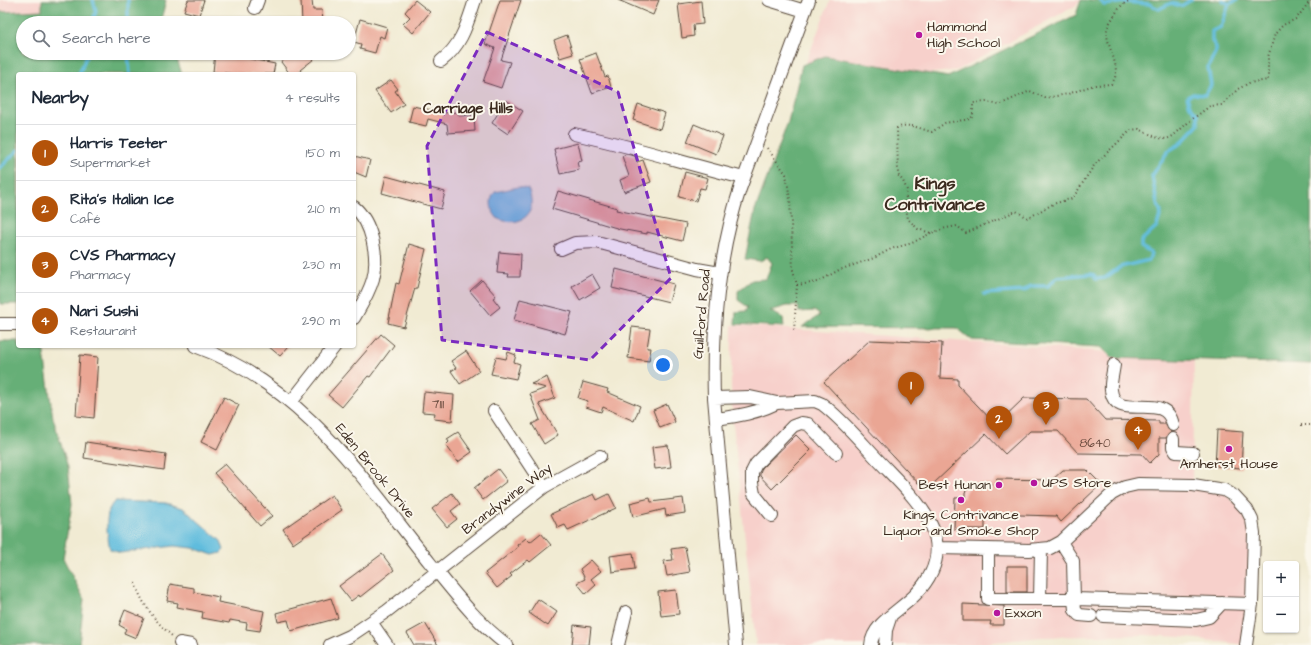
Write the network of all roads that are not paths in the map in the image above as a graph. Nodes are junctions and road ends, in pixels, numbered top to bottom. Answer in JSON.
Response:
{"nodes":[{"id":1,"x":475,"y":0,"type":"edge"},
{"id":2,"x":769,"y":0,"type":"edge"},
{"id":3,"x":807,"y":5,"type":"edge"},
{"id":4,"x":441,"y":61,"type":"dead end"},
{"id":5,"x":574,"y":134,"type":"dead end"},
{"id":6,"x":744,"y":178,"type":"junction"},
{"id":7,"x":356,"y":210,"type":"edge"},
{"id":8,"x":560,"y":249,"type":"dead end"},
{"id":9,"x":720,"y":273,"type":"junction"},
{"id":10,"x":356,"y":314,"type":"edge"},
{"id":11,"x":0,"y":324,"type":"edge"},
{"id":12,"x":16,"y":324,"type":"edge"},
{"id":13,"x":200,"y":348,"type":"edge"},
{"id":14,"x":333,"y":348,"type":"edge"},
{"id":15,"x":1114,"y":365,"type":"dead end"},
{"id":16,"x":714,"y":398,"type":"junction"},
{"id":17,"x":292,"y":401,"type":"junction"},
{"id":18,"x":777,"y":403,"type":"junction"},
{"id":19,"x":494,"y":411,"type":"dead end"},
{"id":20,"x":716,"y":419,"type":"junction"},
{"id":21,"x":1173,"y":425,"type":"dead end"},
{"id":22,"x":1173,"y":439,"type":"dead end"},
{"id":23,"x":836,"y":453,"type":"dead end"},
{"id":24,"x":1193,"y":453,"type":"dead end"},
{"id":25,"x":600,"y":456,"type":"dead end"},
{"id":26,"x":544,"y":487,"type":"junction"},
{"id":27,"x":772,"y":516,"type":"dead end"},
{"id":28,"x":1062,"y":542,"type":"junction"},
{"id":29,"x":937,"y":548,"type":"junction"},
{"id":30,"x":988,"y":549,"type":"junction"},
{"id":31,"x":1041,"y":550,"type":"junction"},
{"id":32,"x":436,"y":571,"type":"junction"},
{"id":33,"x":1040,"y":599,"type":"junction"},
{"id":34,"x":1074,"y":599,"type":"junction"},
{"id":35,"x":1222,"y":604,"type":"junction"},
{"id":36,"x":1252,"y":604,"type":"junction"},
{"id":37,"x":626,"y":612,"type":"dead end"},
{"id":38,"x":1090,"y":616,"type":"dead end"},
{"id":39,"x":1103,"y":616,"type":"dead end"},
{"id":40,"x":890,"y":618,"type":"junction"},
{"id":41,"x":371,"y":622,"type":"junction"},
{"id":42,"x":330,"y":645,"type":"edge"},
{"id":43,"x":387,"y":645,"type":"edge"},
{"id":44,"x":506,"y":645,"type":"edge"},
{"id":45,"x":618,"y":645,"type":"edge"},
{"id":46,"x":736,"y":645,"type":"edge"},
{"id":47,"x":871,"y":645,"type":"edge"},
{"id":48,"x":885,"y":645,"type":"edge"},
{"id":49,"x":1246,"y":645,"type":"edge"}],
"edges":[{"from":1,"to":4,"type":"street"},
{"from":2,"to":3,"type":"street"},
{"from":3,"to":6,"type":"street","name":"Guilford Road"},
{"from":5,"to":6,"type":"street"},
{"from":6,"to":9,"type":"street","name":"Guilford Road"},
{"from":7,"to":10,"type":"street"},
{"from":8,"to":9,"type":"street"},
{"from":9,"to":16,"type":"street","name":"Guilford Road"},
{"from":11,"to":12,"type":"street"},
{"from":13,"to":17,"type":"street","name":"Eden Brook Drive"},
{"from":14,"to":17,"type":"street"},
{"from":15,"to":21,"type":"street"},
{"from":16,"to":18,"type":"street"},
{"from":16,"to":20,"type":"street","name":"Guilford Road"},
{"from":17,"to":32,"type":"street","name":"Eden Brook Drive"},
{"from":18,"to":20,"type":"street"},
{"from":18,"to":29,"type":"street"},
{"from":19,"to":26,"type":"street"},
{"from":20,"to":46,"type":"street","name":"Guilford Road"},
{"from":22,"to":24,"type":"street"},
{"from":23,"to":27,"type":"street"},
{"from":25,"to":26,"type":"street","name":"Brandywine Way"},
{"from":26,"to":32,"type":"street","name":"Brandywine Way"},
{"from":28,"to":31,"type":"street"},
{"from":28,"to":34,"type":"street"},
{"from":28,"to":36,"type":"street"},
{"from":29,"to":30,"type":"street"},
{"from":29,"to":40,"type":"street"},
{"from":30,"to":31,"type":"street"},
{"from":30,"to":33,"type":"street"},
{"from":31,"to":33,"type":"street"},
{"from":32,"to":41,"type":"street","name":"Brandywine Way"},
{"from":32,"to":44,"type":"street","name":"Eden Brook Drive"},
{"from":33,"to":34,"type":"street"},
{"from":34,"to":35,"type":"street"},
{"from":34,"to":38,"type":"street"},
{"from":35,"to":36,"type":"street"},
{"from":35,"to":39,"type":"street"},
{"from":36,"to":49,"type":"street"},
{"from":37,"to":45,"type":"street"},
{"from":40,"to":47,"type":"street"},
{"from":40,"to":48,"type":"street"},
{"from":41,"to":42,"type":"street","name":"Brandywine Way"},
{"from":41,"to":43,"type":"street"}]}
